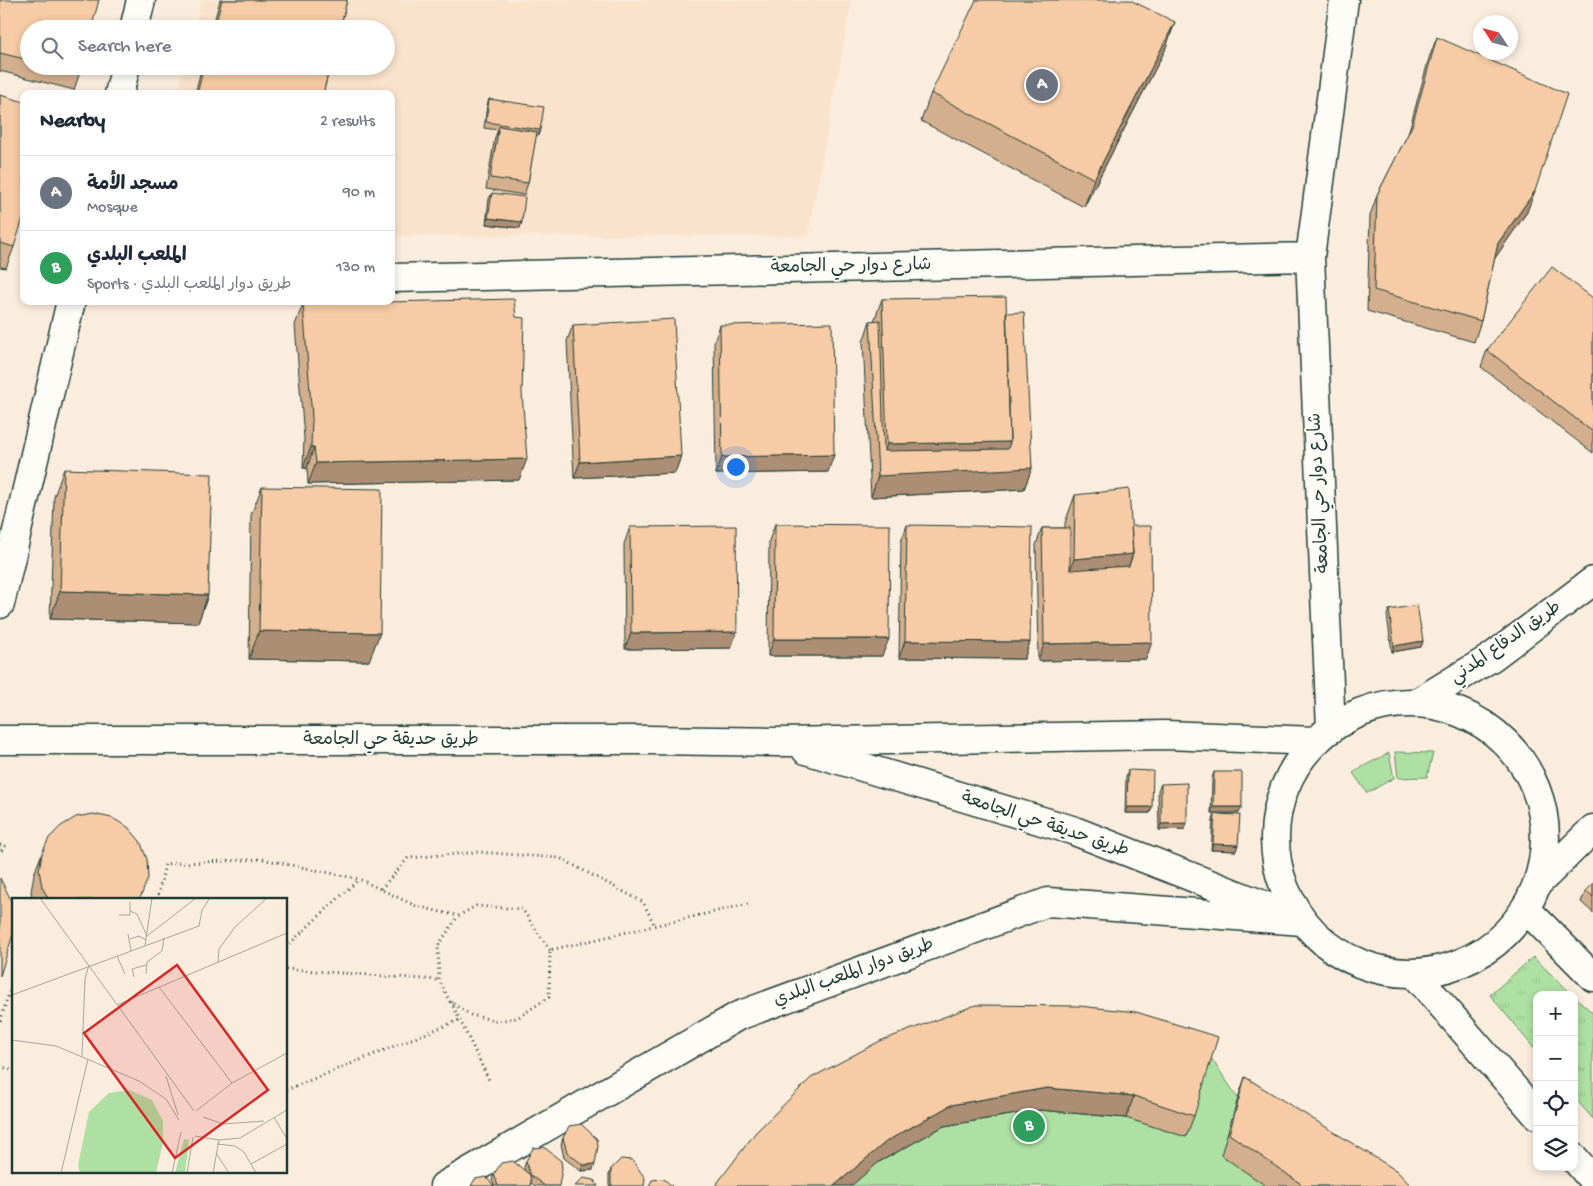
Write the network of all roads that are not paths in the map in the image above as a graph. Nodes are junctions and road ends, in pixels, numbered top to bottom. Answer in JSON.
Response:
{"nodes":[{"id":1,"x":141,"y":0,"type":"edge"},
{"id":2,"x":1344,"y":0,"type":"edge"},
{"id":3,"x":136,"y":20,"type":"edge"},
{"id":4,"x":124,"y":75,"type":"edge"},
{"id":5,"x":120,"y":90,"type":"edge"},
{"id":6,"x":1310,"y":257,"type":"junction"},
{"id":7,"x":395,"y":278,"type":"edge"},
{"id":8,"x":70,"y":305,"type":"edge"},
{"id":9,"x":1593,"y":581,"type":"edge"},
{"id":10,"x":0,"y":604,"type":"edge"},
{"id":11,"x":1417,"y":703,"type":"junction"},
{"id":12,"x":1324,"y":735,"type":"junction"},
{"id":13,"x":0,"y":740,"type":"edge"},
{"id":14,"x":781,"y":742,"type":"junction"},
{"id":15,"x":1593,"y":830,"type":"edge"},
{"id":16,"x":1531,"y":896,"type":"junction"},
{"id":17,"x":1303,"y":921,"type":"junction"},
{"id":18,"x":1414,"y":973,"type":"junction"},
{"id":19,"x":1593,"y":977,"type":"edge"},
{"id":20,"x":1533,"y":1110,"type":"edge"},
{"id":21,"x":1578,"y":1163,"type":"edge"},
{"id":22,"x":1593,"y":1180,"type":"edge"},
{"id":23,"x":444,"y":1186,"type":"edge"}],
"edges":[{"from":1,"to":3,"type":"street"},
{"from":2,"to":6,"type":"street","name":"شارع دوار حي الجامعة"},
{"from":4,"to":5,"type":"street"},
{"from":6,"to":7,"type":"street","name":"شارع دوار حي الجامعة"},
{"from":6,"to":12,"type":"street","name":"شارع دوار حي الجامعة"},
{"from":8,"to":10,"type":"street"},
{"from":9,"to":11,"type":"street","name":"طريق الدفاع المدني"},
{"from":11,"to":12,"type":"street"},
{"from":11,"to":16,"type":"street"},
{"from":12,"to":14,"type":"street","name":"طريق حديقة حي الجامعة"},
{"from":12,"to":17,"type":"street"},
{"from":13,"to":14,"type":"street","name":"طريق حديقة حي الجامعة"},
{"from":14,"to":17,"type":"street","name":"طريق حديقة حي الجامعة"},
{"from":15,"to":16,"type":"street"},
{"from":16,"to":18,"type":"street"},
{"from":16,"to":19,"type":"street"},
{"from":17,"to":18,"type":"street"},
{"from":17,"to":23,"type":"street","name":"طريق دوار الملعب البلدي"},
{"from":18,"to":20,"type":"street"},
{"from":21,"to":22,"type":"street"}]}
